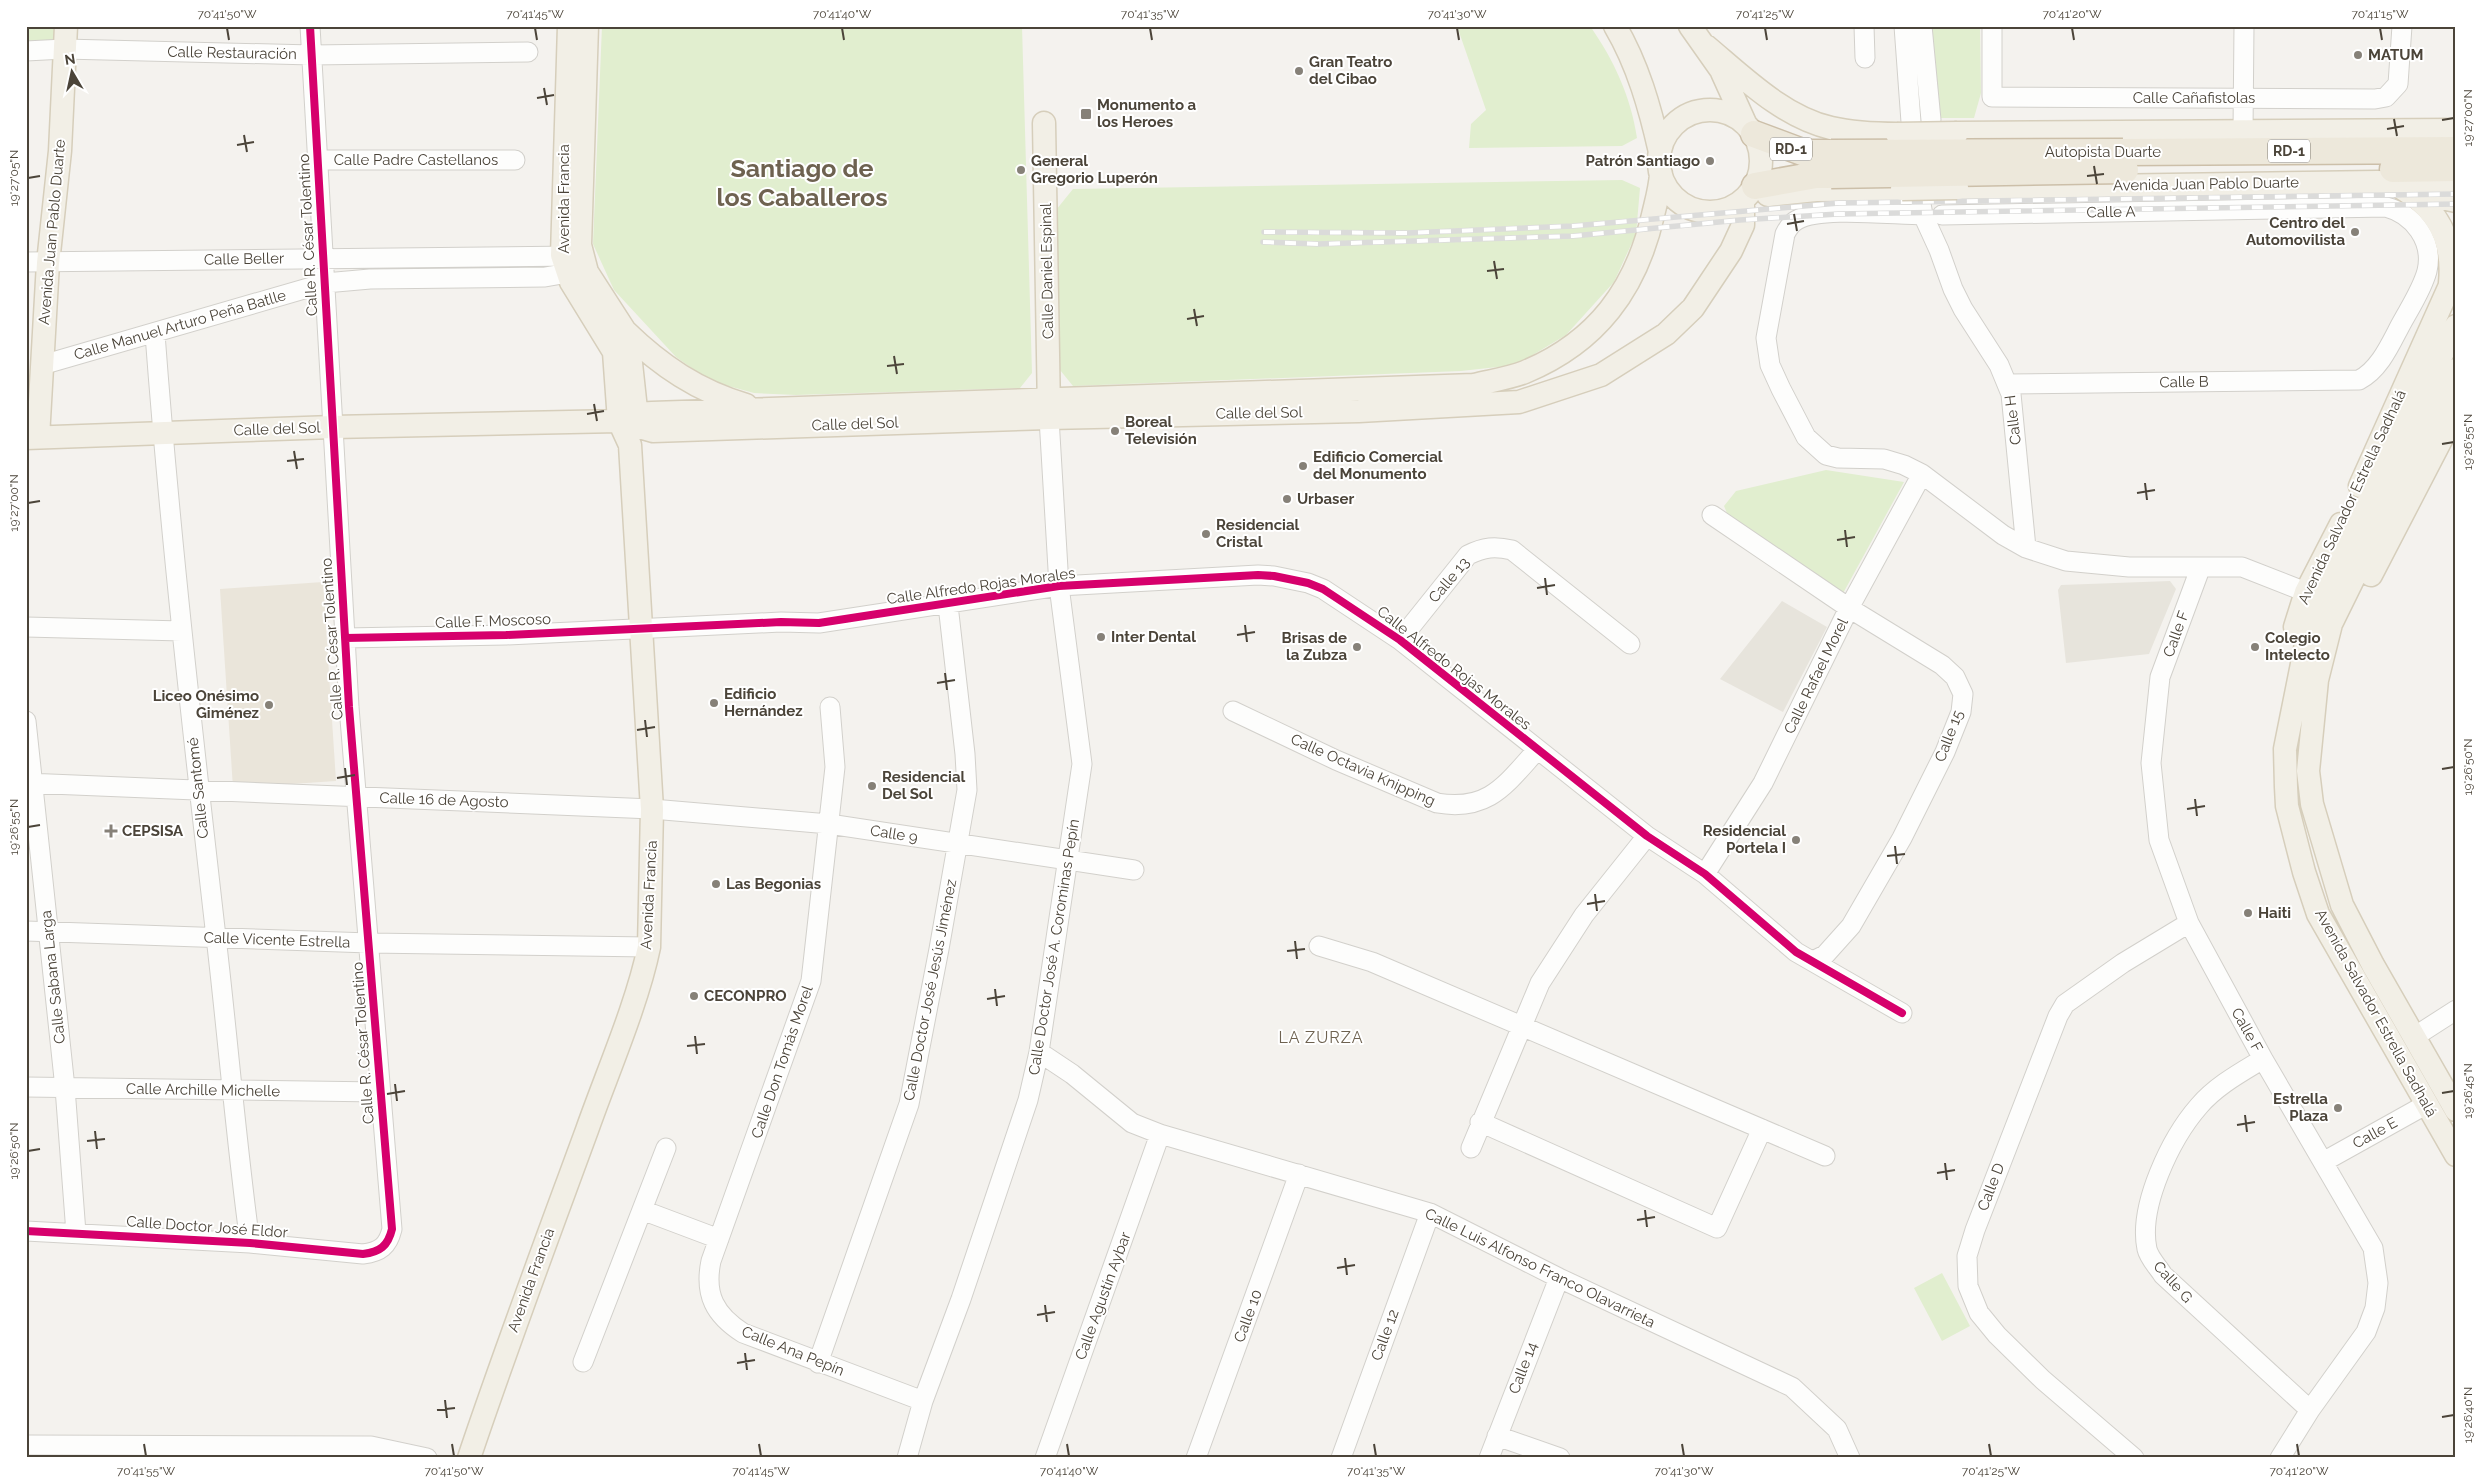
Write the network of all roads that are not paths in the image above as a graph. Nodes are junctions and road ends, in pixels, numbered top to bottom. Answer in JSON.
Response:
{"nodes":[{"id":1,"x":66,"y":26,"type":"edge"},
{"id":2,"x":310,"y":26,"type":"edge"},
{"id":3,"x":569,"y":26,"type":"edge"},
{"id":4,"x":587,"y":26,"type":"edge"},
{"id":5,"x":1615,"y":26,"type":"edge"},
{"id":6,"x":1690,"y":26,"type":"edge"},
{"id":7,"x":1864,"y":26,"type":"edge"},
{"id":8,"x":1904,"y":26,"type":"edge"},
{"id":9,"x":1922,"y":26,"type":"edge"},
{"id":10,"x":1992,"y":26,"type":"edge"},
{"id":11,"x":2244,"y":26,"type":"edge"},
{"id":12,"x":2402,"y":26,"type":"edge"},
{"id":13,"x":1706,"y":46,"type":"junction"},
{"id":14,"x":64,"y":49,"type":"junction"},
{"id":15,"x":26,"y":51,"type":"edge"},
{"id":16,"x":528,"y":52,"type":"dead end"},
{"id":17,"x":312,"y":55,"type":"junction"},
{"id":18,"x":1865,"y":58,"type":"dead end"},
{"id":19,"x":2243,"y":98,"type":"junction"},
{"id":20,"x":1930,"y":120,"type":"dead end"},
{"id":21,"x":1044,"y":123,"type":"dead end"},
{"id":22,"x":1749,"y":128,"type":"junction"},
{"id":23,"x":1904,"y":128,"type":"junction"},
{"id":24,"x":2243,"y":131,"type":"junction"},
{"id":25,"x":2455,"y":135,"type":"edge"},
{"id":26,"x":1660,"y":152,"type":"junction"},
{"id":27,"x":1831,"y":152,"type":"junction"},
{"id":28,"x":318,"y":160,"type":"junction"},
{"id":29,"x":514,"y":160,"type":"dead end"},
{"id":30,"x":2456,"y":168,"type":"edge"},
{"id":31,"x":1661,"y":174,"type":"junction"},
{"id":32,"x":2377,"y":182,"type":"junction"},
{"id":33,"x":2279,"y":183,"type":"junction"},
{"id":34,"x":2456,"y":184,"type":"edge"},
{"id":35,"x":2403,"y":189,"type":"junction"},
{"id":36,"x":1748,"y":194,"type":"junction"},
{"id":37,"x":1947,"y":202,"type":"junction"},
{"id":38,"x":2456,"y":202,"type":"edge"},
{"id":39,"x":2279,"y":209,"type":"junction"},
{"id":40,"x":1939,"y":250,"type":"junction"},
{"id":41,"x":324,"y":257,"type":"junction"},
{"id":42,"x":37,"y":262,"type":"edge"},
{"id":43,"x":574,"y":262,"type":"junction"},
{"id":44,"x":2453,"y":277,"type":"edge"},
{"id":45,"x":325,"y":283,"type":"junction"},
{"id":46,"x":2456,"y":326,"type":"edge"},
{"id":47,"x":625,"y":331,"type":"junction"},
{"id":48,"x":155,"y":334,"type":"junction"},
{"id":49,"x":42,"y":365,"type":"junction"},
{"id":50,"x":2456,"y":370,"type":"edge"},
{"id":51,"x":2359,"y":380,"type":"joint"},
{"id":52,"x":2008,"y":384,"type":"junction"},
{"id":53,"x":1359,"y":400,"type":"junction"},
{"id":54,"x":1049,"y":408,"type":"junction"},
{"id":55,"x":764,"y":410,"type":"junction"},
{"id":56,"x":2456,"y":411,"type":"edge"},
{"id":57,"x":333,"y":427,"type":"junction"},
{"id":58,"x":631,"y":427,"type":"junction"},
{"id":59,"x":162,"y":433,"type":"junction"},
{"id":60,"x":32,"y":438,"type":"edge"},
{"id":61,"x":2449,"y":441,"type":"edge"},
{"id":62,"x":1922,"y":474,"type":"junction"},
{"id":63,"x":1712,"y":515,"type":"dead end"},
{"id":64,"x":2026,"y":548,"type":"junction"},
{"id":65,"x":2200,"y":569,"type":"junction"},
{"id":66,"x":1059,"y":586,"type":"junction"},
{"id":67,"x":2306,"y":592,"type":"junction"},
{"id":68,"x":948,"y":604,"type":"junction"},
{"id":69,"x":1849,"y":608,"type":"junction"},
{"id":70,"x":26,"y":627,"type":"edge"},
{"id":71,"x":643,"y":628,"type":"junction"},
{"id":72,"x":182,"y":631,"type":"junction"},
{"id":73,"x":345,"y":638,"type":"junction"},
{"id":74,"x":1400,"y":640,"type":"junction"},
{"id":75,"x":1630,"y":644,"type":"dead end"},
{"id":76,"x":830,"y":707,"type":"dead end"},
{"id":77,"x":1233,"y":711,"type":"dead end"},
{"id":78,"x":26,"y":721,"type":"edge"},
{"id":79,"x":2310,"y":739,"type":"junction"},
{"id":80,"x":2285,"y":749,"type":"junction"},
{"id":81,"x":1537,"y":750,"type":"junction"},
{"id":82,"x":29,"y":783,"type":"edge"},
{"id":83,"x":198,"y":791,"type":"junction"},
{"id":84,"x":358,"y":797,"type":"junction"},
{"id":85,"x":652,"y":809,"type":"junction"},
{"id":86,"x":829,"y":824,"type":"junction"},
{"id":87,"x":1647,"y":836,"type":"junction"},
{"id":88,"x":956,"y":844,"type":"junction"},
{"id":89,"x":1068,"y":860,"type":"junction"},
{"id":90,"x":1134,"y":870,"type":"dead end"},
{"id":91,"x":1704,"y":874,"type":"junction"},
{"id":92,"x":2189,"y":923,"type":"junction"},
{"id":93,"x":26,"y":931,"type":"edge"},
{"id":94,"x":48,"y":932,"type":"junction"},
{"id":95,"x":216,"y":938,"type":"junction"},
{"id":96,"x":369,"y":943,"type":"junction"},
{"id":97,"x":1319,"y":946,"type":"dead end"},
{"id":98,"x":649,"y":947,"type":"junction"},
{"id":99,"x":1814,"y":961,"type":"junction"},
{"id":100,"x":2456,"y":1010,"type":"edge"},
{"id":101,"x":1902,"y":1013,"type":"dead end"},
{"id":102,"x":1522,"y":1027,"type":"junction"},
{"id":103,"x":2414,"y":1037,"type":"junction"},
{"id":104,"x":1039,"y":1052,"type":"junction"},
{"id":105,"x":2263,"y":1059,"type":"junction"},
{"id":106,"x":26,"y":1087,"type":"edge"},
{"id":107,"x":65,"y":1088,"type":"junction"},
{"id":108,"x":232,"y":1090,"type":"junction"},
{"id":109,"x":380,"y":1092,"type":"junction"},
{"id":110,"x":2427,"y":1104,"type":"junction"},
{"id":111,"x":2456,"y":1110,"type":"edge"},
{"id":112,"x":1480,"y":1122,"type":"junction"},
{"id":113,"x":1762,"y":1129,"type":"junction"},
{"id":114,"x":1160,"y":1134,"type":"junction"},
{"id":115,"x":666,"y":1148,"type":"dead end"},
{"id":116,"x":1471,"y":1148,"type":"dead end"},
{"id":117,"x":2456,"y":1155,"type":"edge"},
{"id":118,"x":1825,"y":1156,"type":"dead end"},
{"id":119,"x":2323,"y":1162,"type":"junction"},
{"id":120,"x":1299,"y":1174,"type":"junction"},
{"id":121,"x":642,"y":1210,"type":"junction"},
{"id":122,"x":1430,"y":1213,"type":"junction"},
{"id":123,"x":26,"y":1231,"type":"edge"},
{"id":124,"x":76,"y":1233,"type":"junction"},
{"id":125,"x":719,"y":1239,"type":"junction"},
{"id":126,"x":250,"y":1242,"type":"junction"},
{"id":127,"x":384,"y":1247,"type":"joint"},
{"id":128,"x":711,"y":1261,"type":"joint"},
{"id":129,"x":1559,"y":1278,"type":"junction"},
{"id":130,"x":583,"y":1362,"type":"dead end"},
{"id":131,"x":818,"y":1363,"type":"junction"},
{"id":132,"x":923,"y":1401,"type":"junction"},
{"id":133,"x":2310,"y":1410,"type":"junction"},
{"id":134,"x":1496,"y":1436,"type":"junction"},
{"id":135,"x":26,"y":1444,"type":"edge"},
{"id":136,"x":369,"y":1452,"type":"edge"},
{"id":137,"x":427,"y":1458,"type":"edge"},
{"id":138,"x":469,"y":1458,"type":"edge"},
{"id":139,"x":907,"y":1458,"type":"edge"},
{"id":140,"x":1045,"y":1458,"type":"edge"},
{"id":141,"x":1196,"y":1458,"type":"edge"},
{"id":142,"x":1341,"y":1458,"type":"edge"},
{"id":143,"x":1489,"y":1458,"type":"edge"},
{"id":144,"x":1560,"y":1458,"type":"edge"},
{"id":145,"x":1850,"y":1458,"type":"edge"},
{"id":146,"x":2134,"y":1458,"type":"edge"},
{"id":147,"x":2280,"y":1458,"type":"edge"}],
"edges":[{"from":1,"to":14,"type":"main road","name":"Avenida Juan Pablo Duarte"},
{"from":2,"to":17,"type":"street","name":"Calle R. César Tolentino"},
{"from":3,"to":43,"type":"main road","name":"Avenida Francia"},
{"from":4,"to":43,"type":"main road","name":"Avenida Francia"},
{"from":5,"to":26,"type":"main road"},
{"from":6,"to":13,"type":"main road"},
{"from":7,"to":18,"type":"street"},
{"from":8,"to":23,"type":"street"},
{"from":9,"to":20,"type":"street"},
{"from":10,"to":19,"type":"street","name":"Calle Cañafistolas"},
{"from":11,"to":19,"type":"street"},
{"from":12,"to":19,"type":"street","name":"Calle Cañafistolas"},
{"from":13,"to":22,"type":"main road"},
{"from":13,"to":27,"type":"main road"},
{"from":14,"to":15,"type":"street","name":"Calle Restauración"},
{"from":14,"to":17,"type":"street","name":"Calle Restauración"},
{"from":14,"to":42,"type":"main road","name":"Avenida Juan Pablo Duarte"},
{"from":16,"to":17,"type":"street","name":"Calle Restauración"},
{"from":17,"to":28,"type":"street","name":"Calle R. César Tolentino"},
{"from":19,"to":24,"type":"street"},
{"from":21,"to":54,"type":"main road","name":"Calle Daniel Espinal"},
{"from":22,"to":26,"type":"main road"},
{"from":22,"to":27,"type":"highway","name":"Autopista Duarte","number":"RD-1"},
{"from":22,"to":36,"type":"main road"},
{"from":23,"to":24,"type":"main road","bridge":true},
{"from":23,"to":27,"type":"main road"},
{"from":24,"to":25,"type":"main road"},
{"from":25,"to":27,"type":"highway","name":"Autopista Duarte","number":"RD-1","bridge":true},
{"from":26,"to":31,"type":"main road"},
{"from":27,"to":30,"type":"highway","name":"Autopista Duarte","number":"RD-1","bridge":true},
{"from":27,"to":36,"type":"highway","name":"Autopista Duarte","number":"RD-1"},
{"from":28,"to":29,"type":"street","name":"Calle Padre Castellanos"},
{"from":28,"to":41,"type":"street","name":"Calle R. César Tolentino"},
{"from":31,"to":36,"type":"main road"},
{"from":31,"to":53,"type":"main road","name":"Calle del Sol"},
{"from":32,"to":33,"type":"main road","name":"Avenida Juan Pablo Duarte"},
{"from":32,"to":34,"type":"main road","name":"Avenida Juan Pablo Duarte"},
{"from":32,"to":35,"type":"main road"},
{"from":33,"to":37,"type":"main road","name":"Avenida Juan Pablo Duarte"},
{"from":33,"to":39,"type":"street"},
{"from":35,"to":38,"type":"main road"},
{"from":35,"to":44,"type":"main road"},
{"from":36,"to":37,"type":"main road","name":"Avenida Juan Pablo Duarte","bridge":true},
{"from":36,"to":53,"type":"main road","name":"Calle del Sol"},
{"from":37,"to":39,"type":"street","name":"Calle A"},
{"from":37,"to":40,"type":"street"},
{"from":39,"to":51,"type":"street","name":"Calle A"},
{"from":40,"to":52,"type":"street","name":"Calle H"},
{"from":40,"to":62,"type":"street"},
{"from":41,"to":42,"type":"street","name":"Calle Beller"},
{"from":41,"to":43,"type":"street","name":"Calle Beller"},
{"from":41,"to":45,"type":"street","name":"Calle R. César Tolentino"},
{"from":42,"to":49,"type":"main road","name":"Avenida Juan Pablo Duarte"},
{"from":43,"to":45,"type":"street","name":"Calle Manuel Arturo Peña Batlle"},
{"from":43,"to":47,"type":"main road","name":"Avenida Francia"},
{"from":43,"to":58,"type":"main road","name":"Avenida Francia"},
{"from":44,"to":67,"type":"main road","name":"Avenida Salvador Estrella Sadhalá"},
{"from":45,"to":48,"type":"street","name":"Calle Manuel Arturo Peña Batlle"},
{"from":45,"to":57,"type":"street","name":"Calle R. César Tolentino"},
{"from":46,"to":80,"type":"main road","name":"Avenida Salvador Estrella Sadhalá"},
{"from":47,"to":55,"type":"main road"},
{"from":47,"to":58,"type":"main road","name":"Avenida Francia"},
{"from":48,"to":49,"type":"street","name":"Calle Manuel Arturo Peña Batlle"},
{"from":48,"to":59,"type":"street","name":"Calle Santomé"},
{"from":49,"to":60,"type":"main road","name":"Avenida Juan Pablo Duarte"},
{"from":50,"to":79,"type":"main road","name":"Avenida Salvador Estrella Sadhalá"},
{"from":51,"to":52,"type":"street","name":"Calle B"},
{"from":52,"to":64,"type":"street","name":"Calle H"},
{"from":53,"to":54,"type":"main road","name":"Calle del Sol"},
{"from":54,"to":55,"type":"main road","name":"Calle del Sol"},
{"from":54,"to":58,"type":"main road","name":"Calle del Sol"},
{"from":54,"to":66,"type":"street","name":"Calle Doctor José A. Corominas Pepín"},
{"from":55,"to":58,"type":"main road","name":"Calle del Sol"},
{"from":56,"to":61,"type":"main road","name":"Avenida Salvador Estrella Sadhalá"},
{"from":57,"to":58,"type":"main road","name":"Calle del Sol"},
{"from":57,"to":59,"type":"main road","name":"Calle del Sol"},
{"from":57,"to":73,"type":"street","name":"Calle R. César Tolentino"},
{"from":58,"to":71,"type":"main road","name":"Avenida Francia"},
{"from":59,"to":60,"type":"main road","name":"Calle del Sol"},
{"from":59,"to":72,"type":"street","name":"Calle Santomé"},
{"from":61,"to":79,"type":"main road","name":"Avenida Salvador Estrella Sadhalá"},
{"from":62,"to":64,"type":"street"},
{"from":62,"to":69,"type":"street","name":"Calle Rafael Morel"},
{"from":63,"to":69,"type":"street","name":"Calle 15"},
{"from":64,"to":65,"type":"street"},
{"from":65,"to":67,"type":"street"},
{"from":65,"to":92,"type":"street","name":"Calle F"},
{"from":66,"to":68,"type":"street","name":"Calle Alfredo Rojas Morales"},
{"from":66,"to":74,"type":"street","name":"Calle Alfredo Rojas Morales"},
{"from":66,"to":89,"type":"street","name":"Calle Doctor José A. Corominas Pepín"},
{"from":67,"to":80,"type":"main road","name":"Avenida Salvador Estrella Sadhalá"},
{"from":68,"to":71,"type":"street","name":"Calle Alfredo Rojas Morales"},
{"from":68,"to":88,"type":"street","name":"Calle Doctor José Jesús Jiménez"},
{"from":69,"to":91,"type":"street","name":"Calle Rafael Morel"},
{"from":69,"to":99,"type":"street","name":"Calle 15"},
{"from":70,"to":72,"type":"street"},
{"from":71,"to":73,"type":"street","name":"Calle F. Moscoso"},
{"from":71,"to":85,"type":"main road","name":"Avenida Francia"},
{"from":72,"to":83,"type":"street","name":"Calle Santomé"},
{"from":73,"to":84,"type":"street","name":"Calle R. César Tolentino"},
{"from":74,"to":75,"type":"street","name":"Calle 13"},
{"from":74,"to":81,"type":"street","name":"Calle Alfredo Rojas Morales"},
{"from":76,"to":86,"type":"street","name":"Calle Don Tomás Morel"},
{"from":77,"to":81,"type":"street","name":"Calle Octavia Knipping"},
{"from":78,"to":82,"type":"street","name":"Calle Sabana Larga"},
{"from":79,"to":103,"type":"main road","name":"Avenida Salvador Estrella Sadhalá"},
{"from":80,"to":110,"type":"main road","name":"Avenida Salvador Estrella Sadhalá"},
{"from":81,"to":87,"type":"street","name":"Calle Alfredo Rojas Morales"},
{"from":82,"to":83,"type":"street","name":"Calle 16 de Agosto"},
{"from":82,"to":94,"type":"street","name":"Calle Sabana Larga"},
{"from":83,"to":84,"type":"street","name":"Calle 16 de Agosto"},
{"from":83,"to":95,"type":"street","name":"Calle Santomé"},
{"from":84,"to":85,"type":"street","name":"Calle 16 de Agosto"},
{"from":84,"to":96,"type":"street","name":"Calle R. César Tolentino"},
{"from":85,"to":86,"type":"street","name":"Calle 9"},
{"from":85,"to":98,"type":"main road","name":"Avenida Francia"},
{"from":86,"to":88,"type":"street","name":"Calle 9"},
{"from":86,"to":125,"type":"street","name":"Calle Don Tomás Morel"},
{"from":87,"to":91,"type":"street","name":"Calle Alfredo Rojas Morales"},
{"from":87,"to":102,"type":"street"},
{"from":88,"to":89,"type":"street","name":"Calle 9"},
{"from":88,"to":131,"type":"street","name":"Calle Doctor José Jesús Jiménez"},
{"from":89,"to":90,"type":"street","name":"Calle 9"},
{"from":89,"to":104,"type":"street","name":"Calle Doctor José A. Corominas Pepín"},
{"from":91,"to":99,"type":"street","name":"Calle Alfredo Rojas Morales"},
{"from":92,"to":105,"type":"street","name":"Calle F"},
{"from":92,"to":146,"type":"street","name":"Calle D"},
{"from":93,"to":94,"type":"street","name":"Calle Vicente Estrella"},
{"from":94,"to":95,"type":"street","name":"Calle Vicente Estrella"},
{"from":94,"to":107,"type":"street","name":"Calle Sabana Larga"},
{"from":95,"to":96,"type":"street","name":"Calle Vicente Estrella"},
{"from":95,"to":108,"type":"street","name":"Calle Santomé"},
{"from":96,"to":98,"type":"street","name":"Calle Vicente Estrella"},
{"from":96,"to":109,"type":"street","name":"Calle R. César Tolentino"},
{"from":97,"to":102,"type":"street"},
{"from":98,"to":138,"type":"main road","name":"Avenida Francia"},
{"from":99,"to":101,"type":"street","name":"Calle Alfredo Rojas Morales"},
{"from":100,"to":103,"type":"street"},
{"from":102,"to":112,"type":"street"},
{"from":102,"to":113,"type":"street"},
{"from":103,"to":111,"type":"main road","name":"Avenida Salvador Estrella Sadhalá"},
{"from":104,"to":114,"type":"street","name":"Calle Luis Alfonso Franco Olavarrieta"},
{"from":104,"to":132,"type":"street","name":"Calle Doctor José A. Corominas Pepín"},
{"from":105,"to":119,"type":"street","name":"Calle F"},
{"from":105,"to":133,"type":"street","name":"Calle G"},
{"from":106,"to":107,"type":"street","name":"Calle Archille Michelle"},
{"from":107,"to":108,"type":"street","name":"Calle Archille Michelle"},
{"from":107,"to":124,"type":"street","name":"Calle Sabana Larga"},
{"from":108,"to":109,"type":"street","name":"Calle Archille Michelle"},
{"from":108,"to":126,"type":"street","name":"Calle Santomé"},
{"from":109,"to":127,"type":"street","name":"Calle R. César Tolentino"},
{"from":110,"to":117,"type":"main road","name":"Avenida Salvador Estrella Sadhalá"},
{"from":110,"to":119,"type":"street","name":"Calle E"},
{"from":112,"to":113,"type":"street"},
{"from":112,"to":116,"type":"street"},
{"from":113,"to":118,"type":"street"},
{"from":114,"to":120,"type":"street","name":"Calle Luis Alfonso Franco Olavarrieta"},
{"from":114,"to":140,"type":"street","name":"Calle Agustín Aybar"},
{"from":115,"to":121,"type":"street"},
{"from":119,"to":133,"type":"street","name":"Calle F"},
{"from":120,"to":122,"type":"street","name":"Calle Luis Alfonso Franco Olavarrieta"},
{"from":120,"to":141,"type":"street","name":"Calle 10"},
{"from":121,"to":125,"type":"street"},
{"from":121,"to":130,"type":"street"},
{"from":122,"to":129,"type":"street","name":"Calle Luis Alfonso Franco Olavarrieta"},
{"from":122,"to":142,"type":"street","name":"Calle 12"},
{"from":123,"to":124,"type":"street","name":"Calle Doctor José Eldor"},
{"from":124,"to":126,"type":"street","name":"Calle Doctor José Eldor"},
{"from":125,"to":128,"type":"street","name":"Calle Don Tomás Morel"},
{"from":126,"to":127,"type":"street","name":"Calle Doctor José Eldor"},
{"from":128,"to":131,"type":"street","name":"Calle Ana Pepín"},
{"from":129,"to":134,"type":"street","name":"Calle 14"},
{"from":129,"to":145,"type":"street","name":"Calle Luis Alfonso Franco Olavarrieta"},
{"from":131,"to":132,"type":"street","name":"Calle Ana Pepín"},
{"from":132,"to":139,"type":"street","name":"Calle Doctor José A. Corominas Pepín"},
{"from":133,"to":147,"type":"street","name":"Calle F"},
{"from":134,"to":143,"type":"street","name":"Calle 14"},
{"from":134,"to":144,"type":"street"},
{"from":135,"to":136,"type":"street"},
{"from":136,"to":137,"type":"street"}]}
